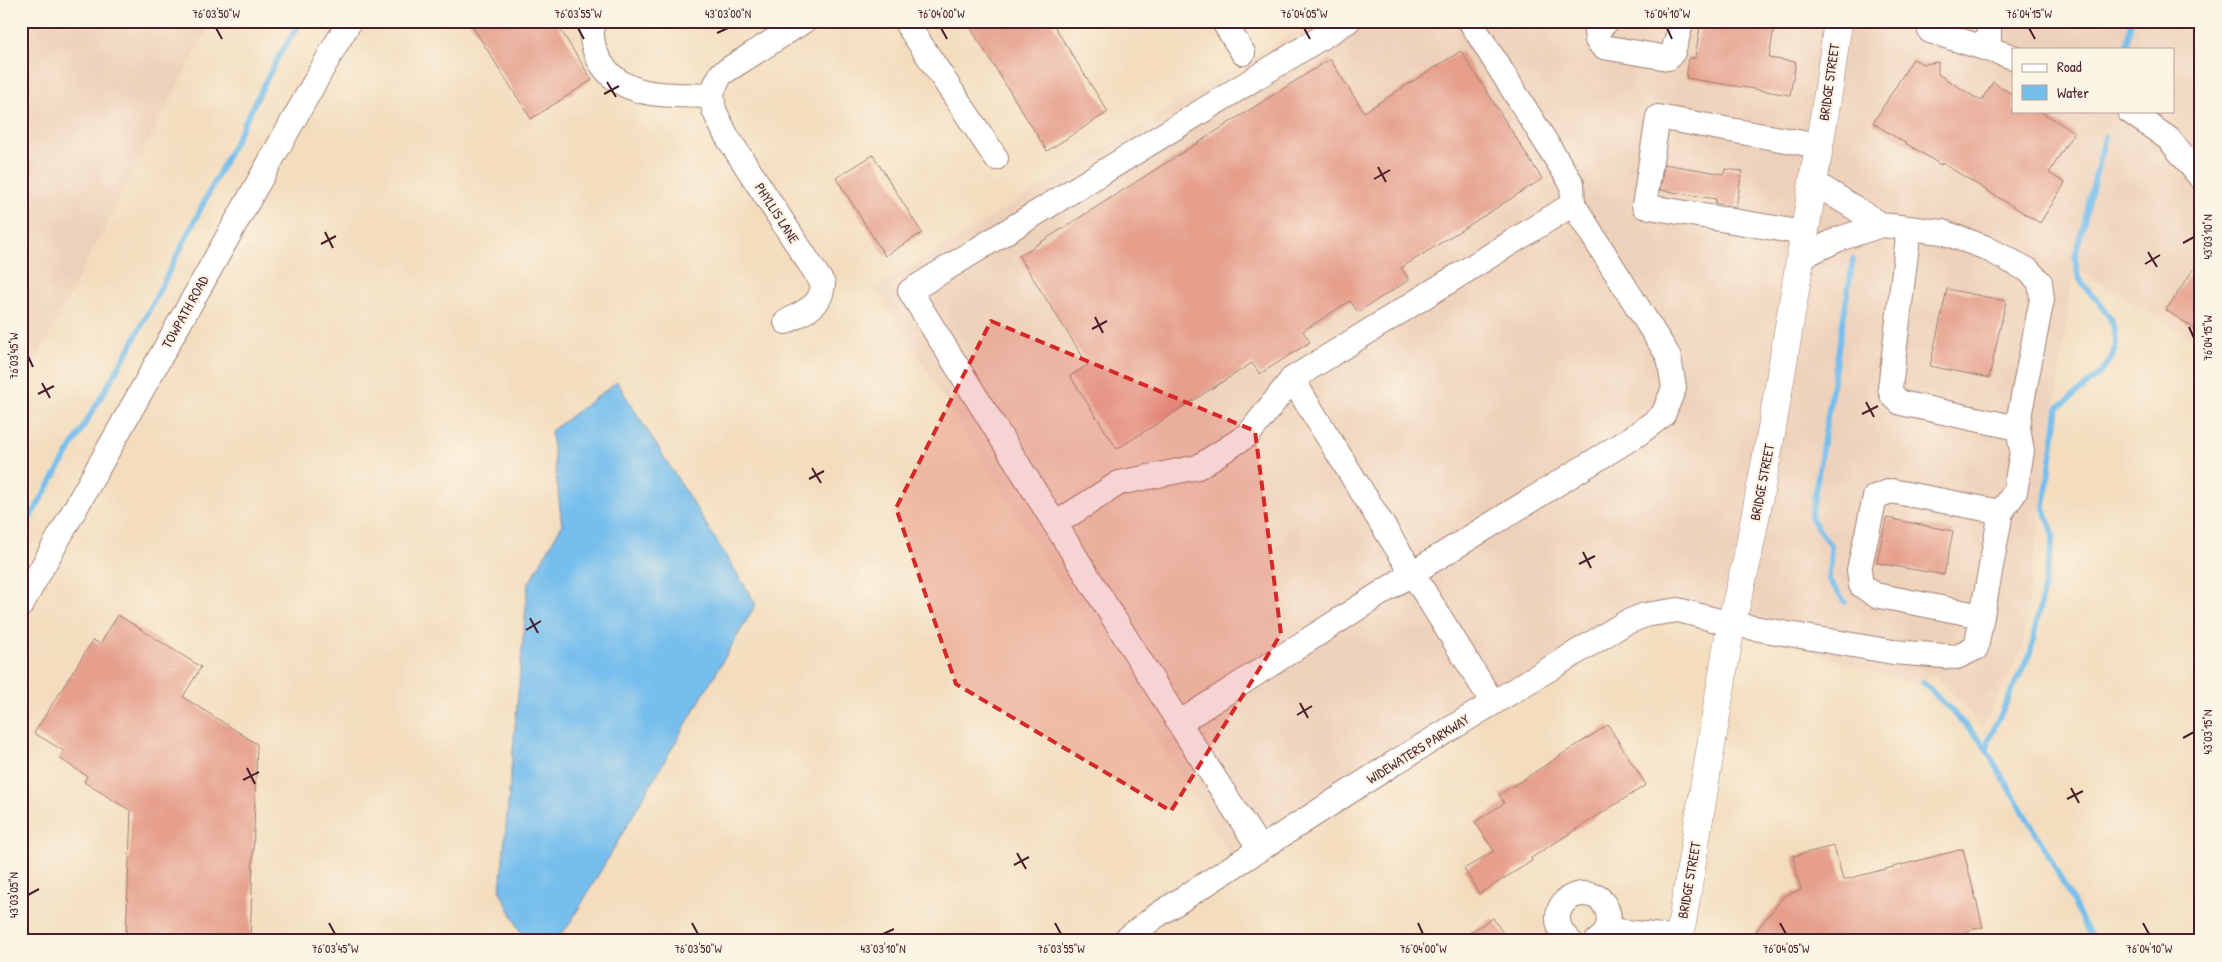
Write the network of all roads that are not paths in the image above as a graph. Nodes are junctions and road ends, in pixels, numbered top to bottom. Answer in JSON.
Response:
{"nodes":[{"id":1,"x":350,"y":21,"type":"edge"},
{"id":2,"x":593,"y":21,"type":"edge"},
{"id":3,"x":804,"y":21,"type":"edge"},
{"id":4,"x":905,"y":21,"type":"edge"},
{"id":5,"x":1223,"y":21,"type":"edge"},
{"id":6,"x":1348,"y":21,"type":"edge"},
{"id":7,"x":1470,"y":21,"type":"edge"},
{"id":8,"x":1607,"y":21,"type":"edge"},
{"id":9,"x":1682,"y":21,"type":"edge"},
{"id":10,"x":1838,"y":21,"type":"edge"},
{"id":11,"x":1989,"y":21,"type":"edge"},
{"id":12,"x":1930,"y":30,"type":"dead end"},
{"id":13,"x":1989,"y":49,"type":"junction"},
{"id":14,"x":1243,"y":53,"type":"dead end"},
{"id":15,"x":2012,"y":57,"type":"edge"},
{"id":16,"x":712,"y":93,"type":"junction"},
{"id":17,"x":2130,"y":112,"type":"edge"},
{"id":18,"x":1819,"y":146,"type":"junction"},
{"id":19,"x":996,"y":158,"type":"dead end"},
{"id":20,"x":2201,"y":178,"type":"edge"},
{"id":21,"x":1813,"y":182,"type":"junction"},
{"id":22,"x":1573,"y":204,"type":"junction"},
{"id":23,"x":1882,"y":225,"type":"junction"},
{"id":24,"x":1909,"y":228,"type":"junction"},
{"id":25,"x":1802,"y":245,"type":"junction"},
{"id":26,"x":786,"y":322,"type":"dead end"},
{"id":27,"x":1292,"y":379,"type":"junction"},
{"id":28,"x":2018,"y":428,"type":"junction"},
{"id":29,"x":2001,"y":512,"type":"junction"},
{"id":30,"x":1055,"y":524,"type":"junction"},
{"id":31,"x":1414,"y":572,"type":"junction"},
{"id":32,"x":21,"y":605,"type":"edge"},
{"id":33,"x":1982,"y":616,"type":"junction"},
{"id":34,"x":1731,"y":624,"type":"junction"},
{"id":35,"x":1493,"y":702,"type":"junction"},
{"id":36,"x":1179,"y":723,"type":"junction"},
{"id":37,"x":1260,"y":849,"type":"junction"},
{"id":38,"x":1602,"y":935,"type":"edge"},
{"id":39,"x":1679,"y":939,"type":"edge"},
{"id":40,"x":1124,"y":941,"type":"edge"},
{"id":41,"x":1570,"y":941,"type":"edge"}],
"edges":[{"from":1,"to":32,"type":"street","name":"TOWPATH ROAD"},
{"from":2,"to":16,"type":"street"},
{"from":3,"to":16,"type":"street"},
{"from":4,"to":19,"type":"street"},
{"from":5,"to":14,"type":"street"},
{"from":6,"to":30,"type":"street"},
{"from":7,"to":22,"type":"street"},
{"from":8,"to":9,"type":"street"},
{"from":10,"to":18,"type":"main road","name":"BRIDGE STREET"},
{"from":11,"to":13,"type":"street"},
{"from":12,"to":13,"type":"street"},
{"from":13,"to":15,"type":"street"},
{"from":16,"to":26,"type":"street","name":"PHYLLIS LANE"},
{"from":17,"to":20,"type":"street"},
{"from":18,"to":21,"type":"main road","name":"BRIDGE STREET"},
{"from":18,"to":25,"type":"street"},
{"from":21,"to":23,"type":"street"},
{"from":21,"to":25,"type":"main road","name":"BRIDGE STREET"},
{"from":22,"to":27,"type":"street"},
{"from":22,"to":31,"type":"street"},
{"from":23,"to":24,"type":"street"},
{"from":23,"to":25,"type":"street"},
{"from":24,"to":28,"type":"street"},
{"from":24,"to":28,"type":"street"},
{"from":25,"to":34,"type":"main road","name":"BRIDGE STREET"},
{"from":27,"to":30,"type":"street"},
{"from":27,"to":31,"type":"street"},
{"from":28,"to":29,"type":"street"},
{"from":29,"to":33,"type":"street"},
{"from":29,"to":33,"type":"street"},
{"from":30,"to":36,"type":"street"},
{"from":31,"to":35,"type":"street"},
{"from":31,"to":36,"type":"street"},
{"from":33,"to":34,"type":"street","name":"WIDEWATERS PARKWAY"},
{"from":34,"to":35,"type":"street","name":"WIDEWATERS PARKWAY"},
{"from":34,"to":39,"type":"main road","name":"BRIDGE STREET"},
{"from":35,"to":37,"type":"street","name":"WIDEWATERS PARKWAY"},
{"from":36,"to":37,"type":"street"},
{"from":37,"to":40,"type":"street","name":"WIDEWATERS PARKWAY"},
{"from":38,"to":39,"type":"street"},
{"from":38,"to":41,"type":"street"}]}
